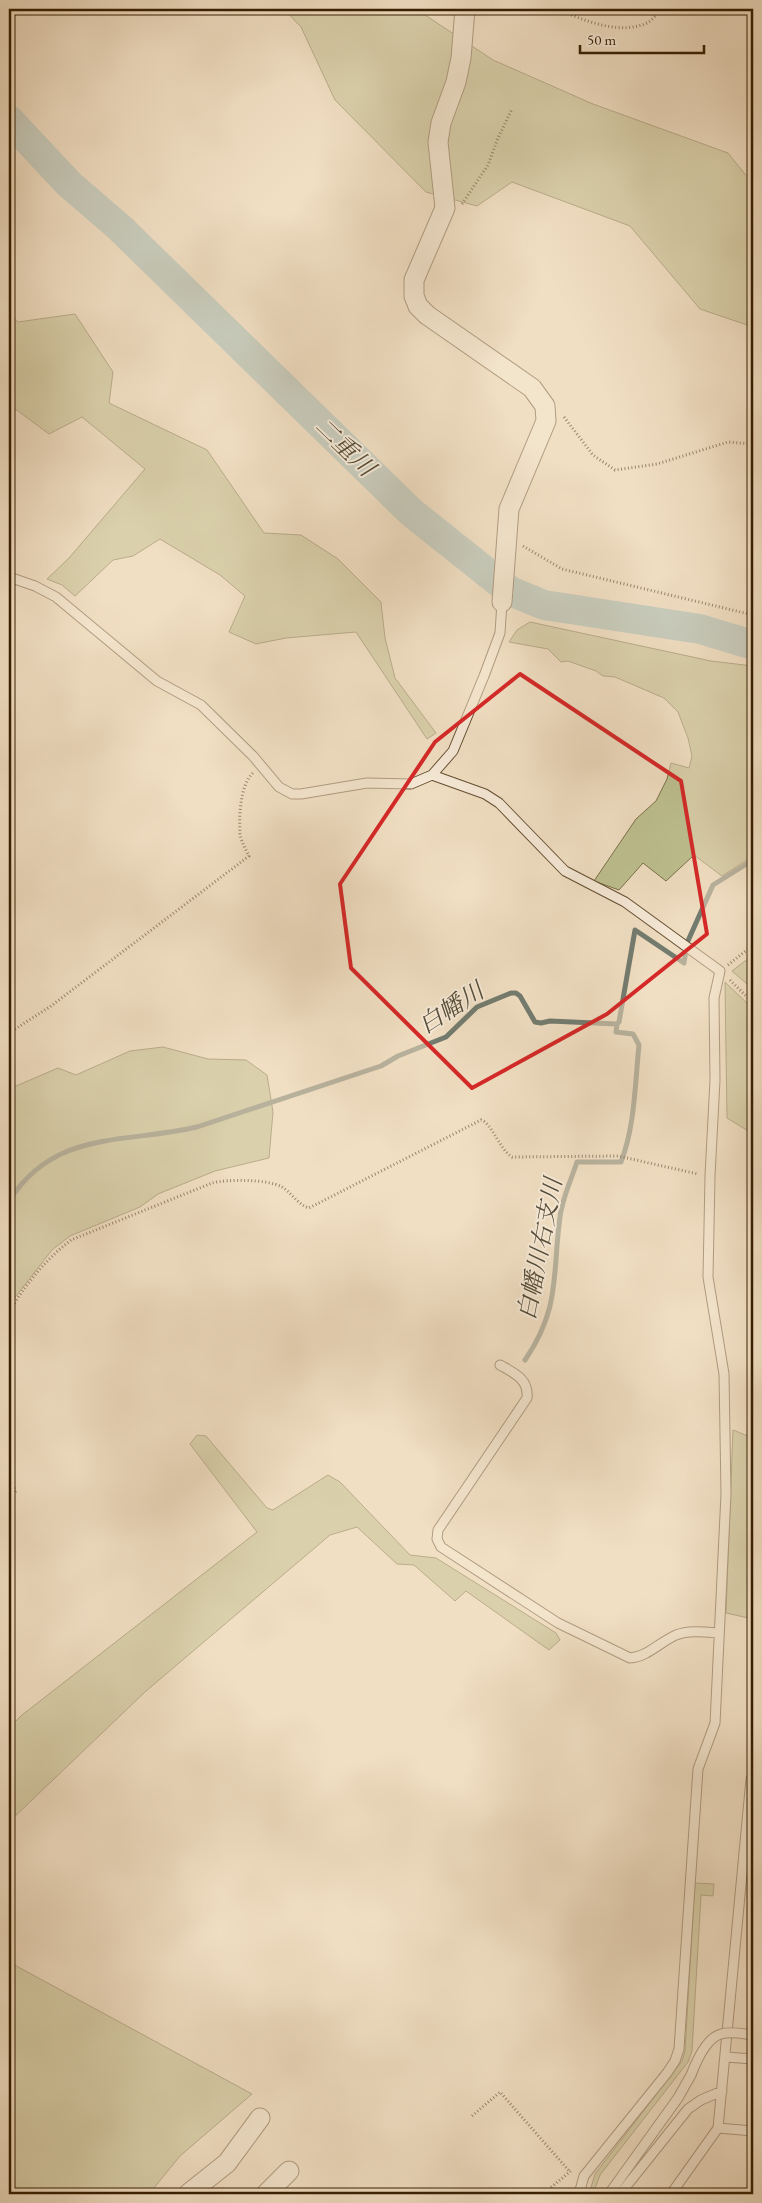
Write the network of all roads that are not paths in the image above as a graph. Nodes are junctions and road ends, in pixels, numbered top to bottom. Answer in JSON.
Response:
{"nodes":[{"id":1,"x":465,"y":9,"type":"edge"},
{"id":2,"x":9,"y":577,"type":"edge"},
{"id":3,"x":502,"y":602,"type":"joint"},
{"id":4,"x":432,"y":775,"type":"junction"},
{"id":5,"x":500,"y":1366,"type":"dead end"},
{"id":6,"x":719,"y":1633,"type":"junction"},
{"id":7,"x":753,"y":1779,"type":"edge"},
{"id":8,"x":753,"y":2035,"type":"edge"},
{"id":9,"x":726,"y":2057,"type":"junction"},
{"id":10,"x":753,"y":2059,"type":"edge"},
{"id":11,"x":722,"y":2092,"type":"junction"},
{"id":12,"x":260,"y":2118,"type":"dead end"},
{"id":13,"x":718,"y":2128,"type":"junction"},
{"id":14,"x":753,"y":2131,"type":"edge"},
{"id":15,"x":289,"y":2171,"type":"dead end"},
{"id":16,"x":188,"y":2194,"type":"edge"},
{"id":17,"x":266,"y":2194,"type":"edge"},
{"id":18,"x":579,"y":2194,"type":"edge"},
{"id":19,"x":609,"y":2194,"type":"edge"},
{"id":20,"x":620,"y":2194,"type":"edge"},
{"id":21,"x":671,"y":2194,"type":"edge"}],
"edges":[{"from":1,"to":3,"type":"street"},
{"from":2,"to":4,"type":"lane"},
{"from":3,"to":4,"type":"lane"},
{"from":4,"to":6,"type":"lane"},
{"from":5,"to":6,"type":"lane"},
{"from":6,"to":18,"type":"lane"},
{"from":7,"to":9,"type":"lane"},
{"from":8,"to":19,"type":"lane","bridge":true},
{"from":9,"to":10,"type":"lane"},
{"from":9,"to":11,"type":"lane"},
{"from":11,"to":13,"type":"lane"},
{"from":11,"to":20,"type":"lane"},
{"from":12,"to":16,"type":"street"},
{"from":13,"to":14,"type":"lane"},
{"from":13,"to":21,"type":"lane"},
{"from":15,"to":17,"type":"street"}]}
